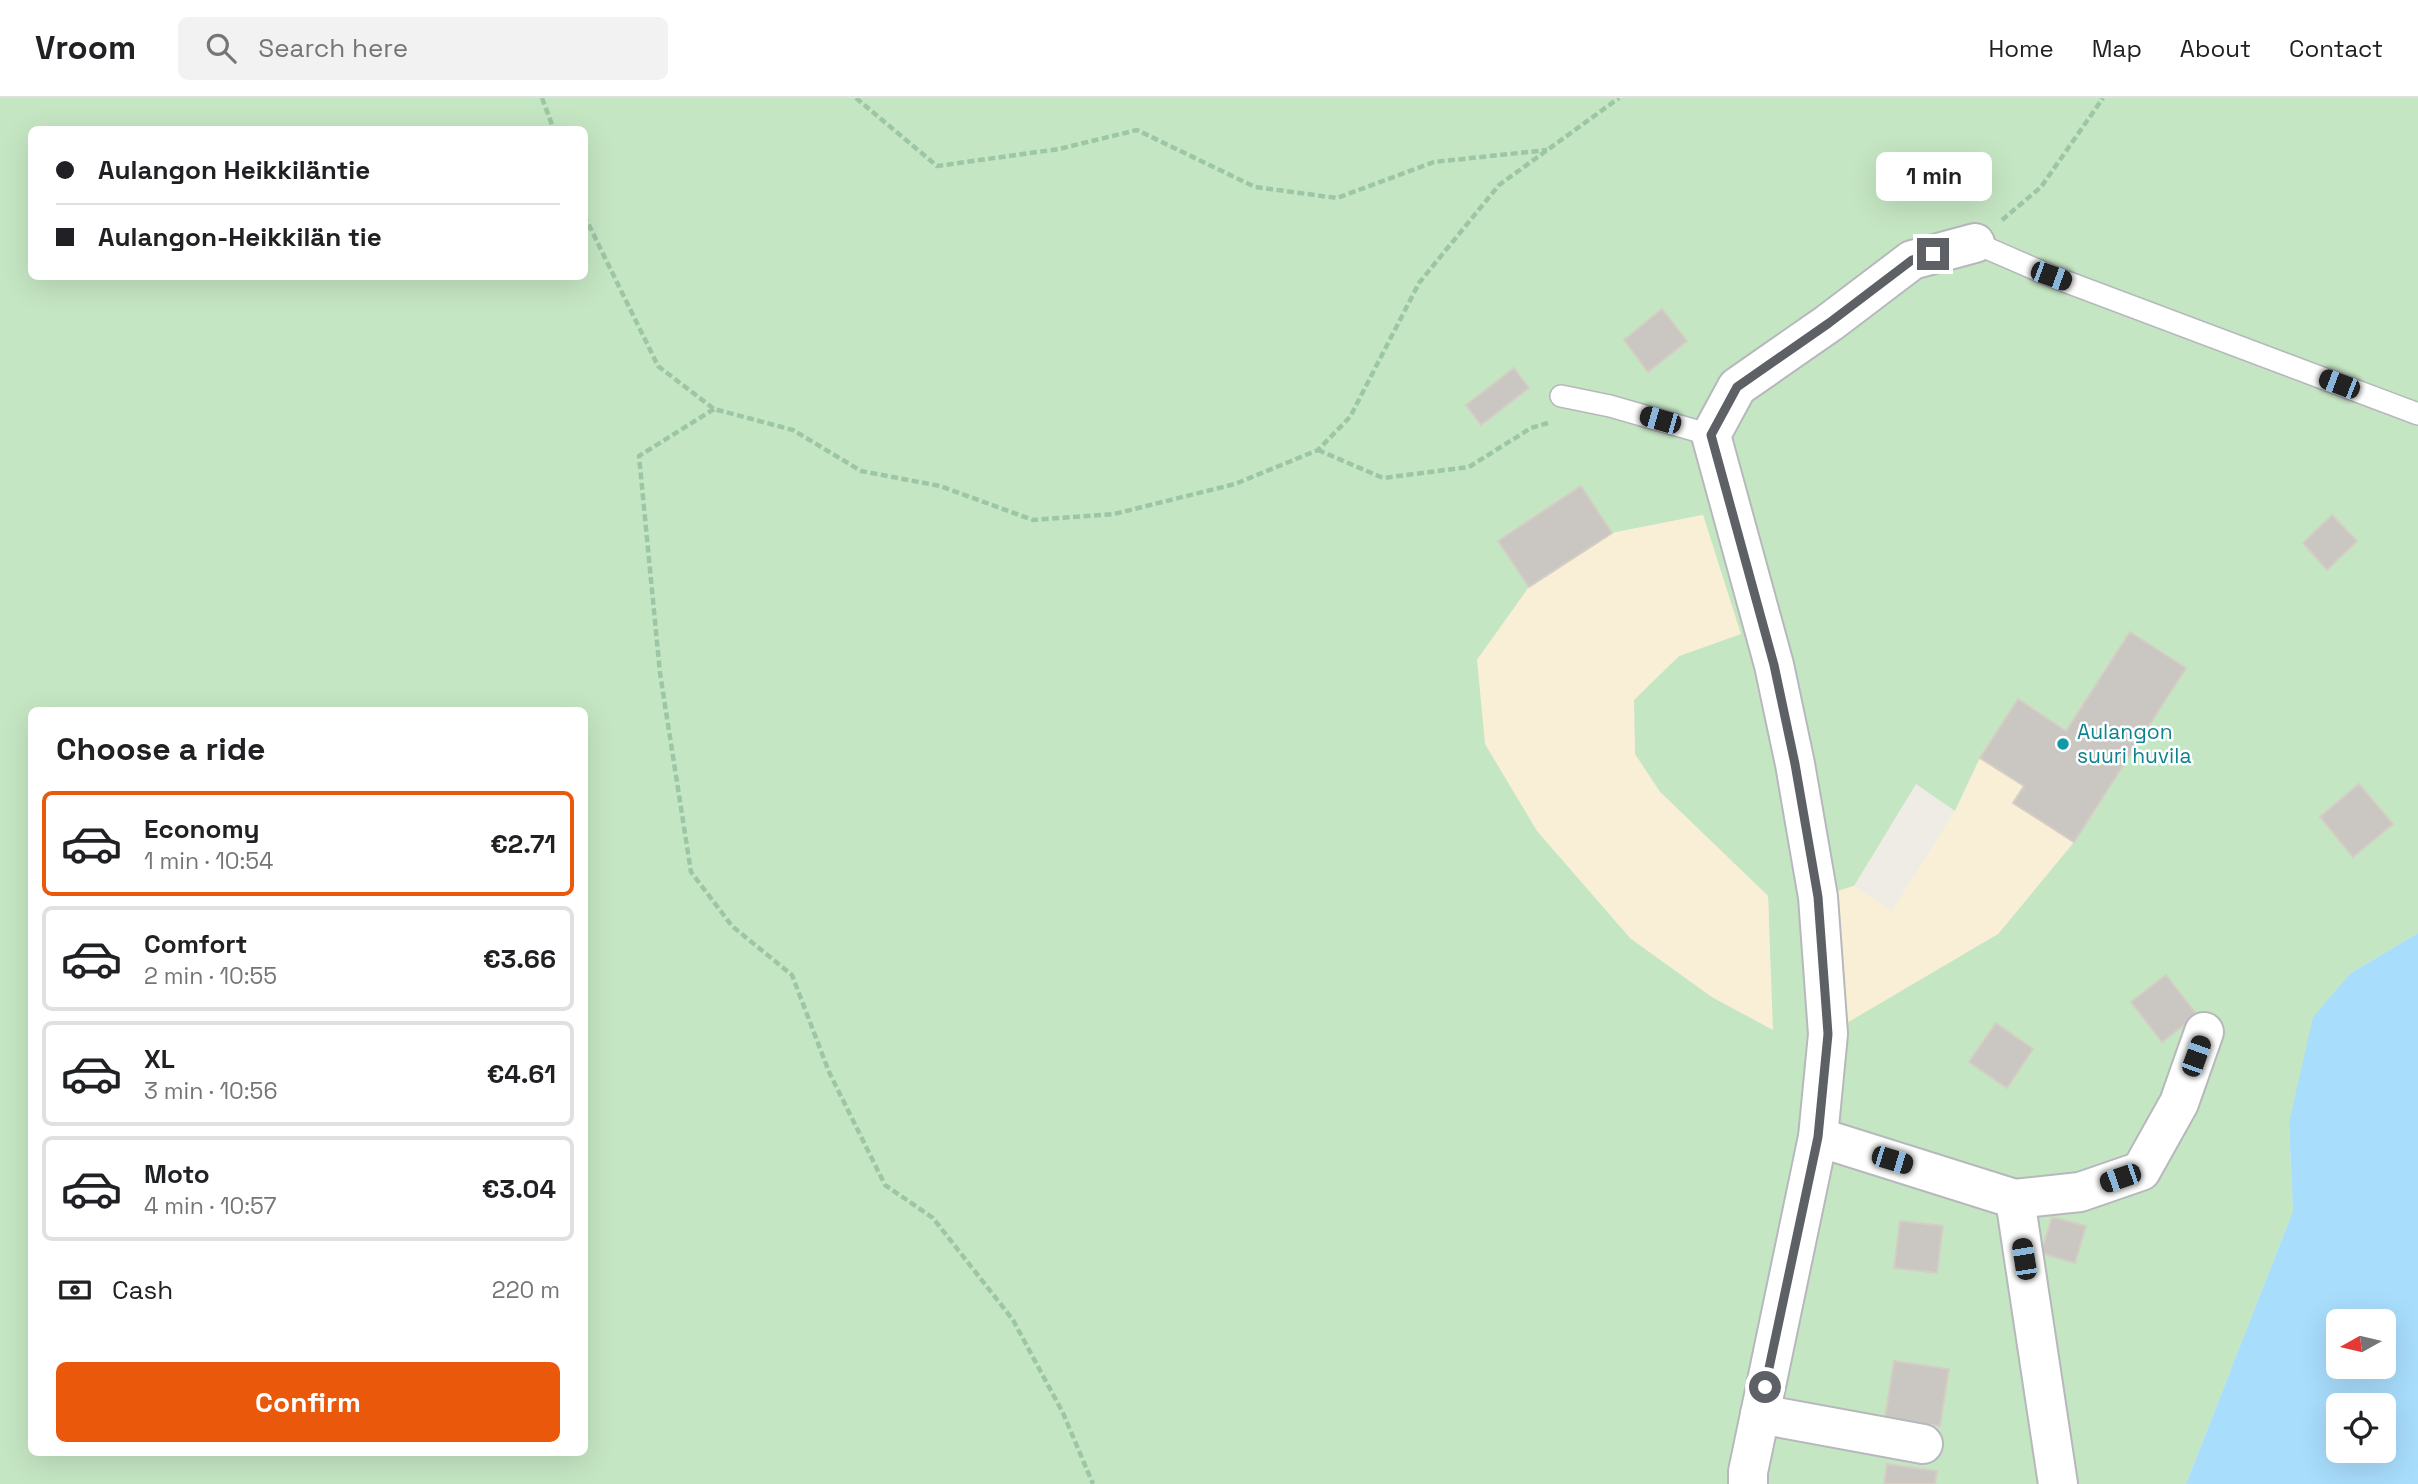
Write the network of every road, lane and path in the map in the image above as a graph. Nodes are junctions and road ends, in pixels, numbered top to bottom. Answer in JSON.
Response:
{"nodes":[{"id":1,"x":551,"y":98,"type":"edge"},
{"id":2,"x":856,"y":98,"type":"edge"},
{"id":3,"x":1619,"y":98,"type":"edge"},
{"id":4,"x":2103,"y":98,"type":"edge"},
{"id":5,"x":543,"y":100,"type":"edge"},
{"id":6,"x":553,"y":126,"type":"edge"},
{"id":7,"x":1548,"y":150,"type":"junction"},
{"id":8,"x":588,"y":223,"type":"edge"},
{"id":9,"x":1975,"y":243,"type":"junction"},
{"id":10,"x":1561,"y":396,"type":"dead end"},
{"id":11,"x":1610,"y":406,"type":"junction"},
{"id":12,"x":714,"y":409,"type":"junction"},
{"id":13,"x":2418,"y":414,"type":"edge"},
{"id":14,"x":1711,"y":435,"type":"junction"},
{"id":15,"x":1318,"y":450,"type":"junction"},
{"id":16,"x":2204,"y":1032,"type":"dead end"},
{"id":17,"x":1818,"y":1137,"type":"junction"},
{"id":18,"x":2015,"y":1199,"type":"junction"},
{"id":19,"x":1760,"y":1414,"type":"junction"},
{"id":20,"x":1923,"y":1444,"type":"dead end"},
{"id":21,"x":1093,"y":1484,"type":"edge"},
{"id":22,"x":1748,"y":1484,"type":"edge"},
{"id":23,"x":2059,"y":1484,"type":"edge"}],
"edges":[{"from":1,"to":5,"type":"path"},
{"from":2,"to":7,"type":"path"},
{"from":3,"to":7,"type":"path"},
{"from":4,"to":9,"type":"path"},
{"from":5,"to":6,"type":"path"},
{"from":7,"to":15,"type":"path"},
{"from":8,"to":12,"type":"path"},
{"from":9,"to":13,"type":"lane"},
{"from":9,"to":14,"type":"street"},
{"from":10,"to":11,"type":"lane"},
{"from":11,"to":14,"type":"lane"},
{"from":11,"to":15,"type":"path"},
{"from":12,"to":15,"type":"path"},
{"from":12,"to":21,"type":"path"},
{"from":14,"to":17,"type":"street"},
{"from":16,"to":18,"type":"street"},
{"from":17,"to":18,"type":"street"},
{"from":17,"to":19,"type":"street"},
{"from":18,"to":23,"type":"street"},
{"from":19,"to":20,"type":"street"},
{"from":19,"to":22,"type":"street"}]}
